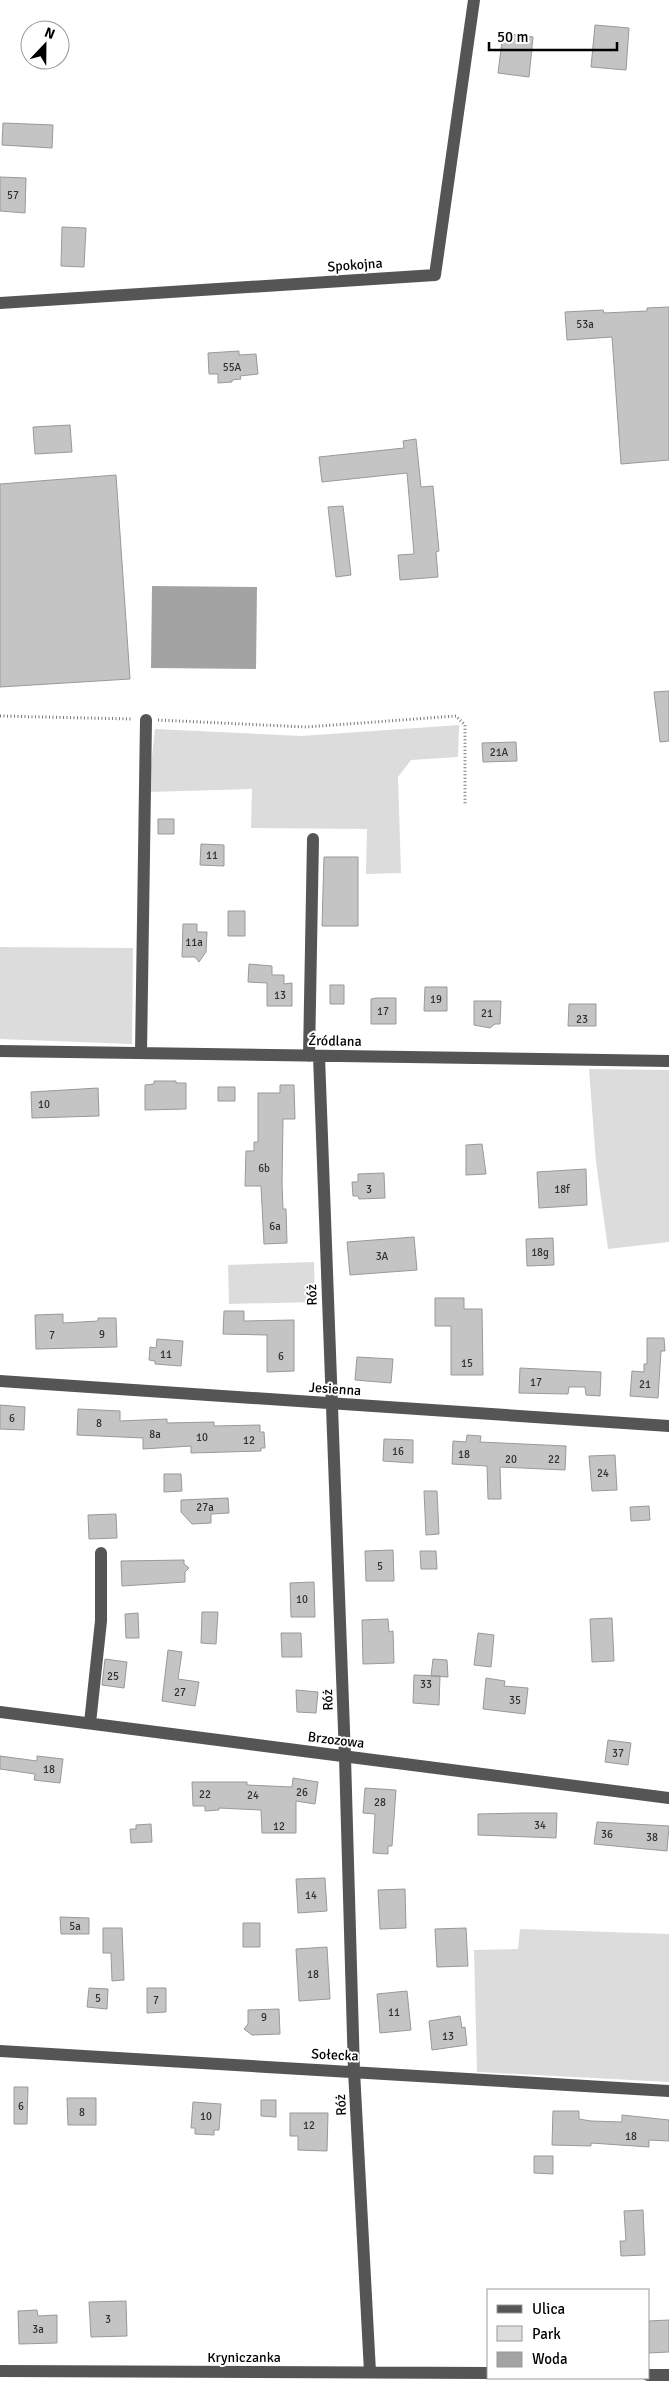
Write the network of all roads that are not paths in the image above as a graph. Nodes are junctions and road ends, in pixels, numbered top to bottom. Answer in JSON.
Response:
{"nodes":[{"id":1,"x":474,"y":0,"type":"edge"},
{"id":2,"x":0,"y":303,"type":"edge"},
{"id":3,"x":146,"y":720,"type":"road end"},
{"id":4,"x":313,"y":839,"type":"dead end"},
{"id":5,"x":0,"y":1051,"type":"edge"},
{"id":6,"x":142,"y":1053,"type":"junction"},
{"id":7,"x":314,"y":1056,"type":"junction"},
{"id":8,"x":669,"y":1061,"type":"edge"},
{"id":9,"x":0,"y":1381,"type":"edge"},
{"id":10,"x":331,"y":1404,"type":"junction"},
{"id":11,"x":669,"y":1426,"type":"edge"},
{"id":12,"x":101,"y":1553,"type":"dead end"},
{"id":13,"x":0,"y":1712,"type":"edge"},
{"id":14,"x":90,"y":1723,"type":"junction"},
{"id":15,"x":345,"y":1757,"type":"junction"},
{"id":16,"x":669,"y":1798,"type":"edge"},
{"id":17,"x":0,"y":2051,"type":"edge"},
{"id":18,"x":354,"y":2071,"type":"junction"},
{"id":19,"x":669,"y":2091,"type":"edge"},
{"id":20,"x":0,"y":2371,"type":"edge"},
{"id":21,"x":370,"y":2372,"type":"junction"},
{"id":22,"x":487,"y":2373,"type":"edge"},
{"id":23,"x":649,"y":2375,"type":"edge"},
{"id":24,"x":669,"y":2375,"type":"edge"}],
"edges":[{"from":1,"to":2,"type":"street","name":"Spokojna"},
{"from":3,"to":6,"type":"street"},
{"from":4,"to":7,"type":"street","name":"Róż"},
{"from":5,"to":6,"type":"street","name":"Źródlana"},
{"from":6,"to":7,"type":"street","name":"Źródlana"},
{"from":7,"to":8,"type":"street","name":"Źródlana"},
{"from":7,"to":10,"type":"street","name":"Róż"},
{"from":9,"to":10,"type":"street","name":"Jesienna"},
{"from":10,"to":11,"type":"street","name":"Jesienna"},
{"from":10,"to":15,"type":"street","name":"Róż"},
{"from":12,"to":14,"type":"street"},
{"from":13,"to":14,"type":"street","name":"Brzozowa"},
{"from":14,"to":15,"type":"street","name":"Brzozowa"},
{"from":15,"to":16,"type":"street","name":"Brzozowa"},
{"from":15,"to":18,"type":"street","name":"Róż"},
{"from":17,"to":18,"type":"street","name":"Sołecka"},
{"from":18,"to":19,"type":"street","name":"Sołecka"},
{"from":18,"to":21,"type":"street","name":"Róż"},
{"from":20,"to":21,"type":"street","name":"Kryniczanka"},
{"from":21,"to":22,"type":"street","name":"Kryniczanka"},
{"from":23,"to":24,"type":"street"}]}
